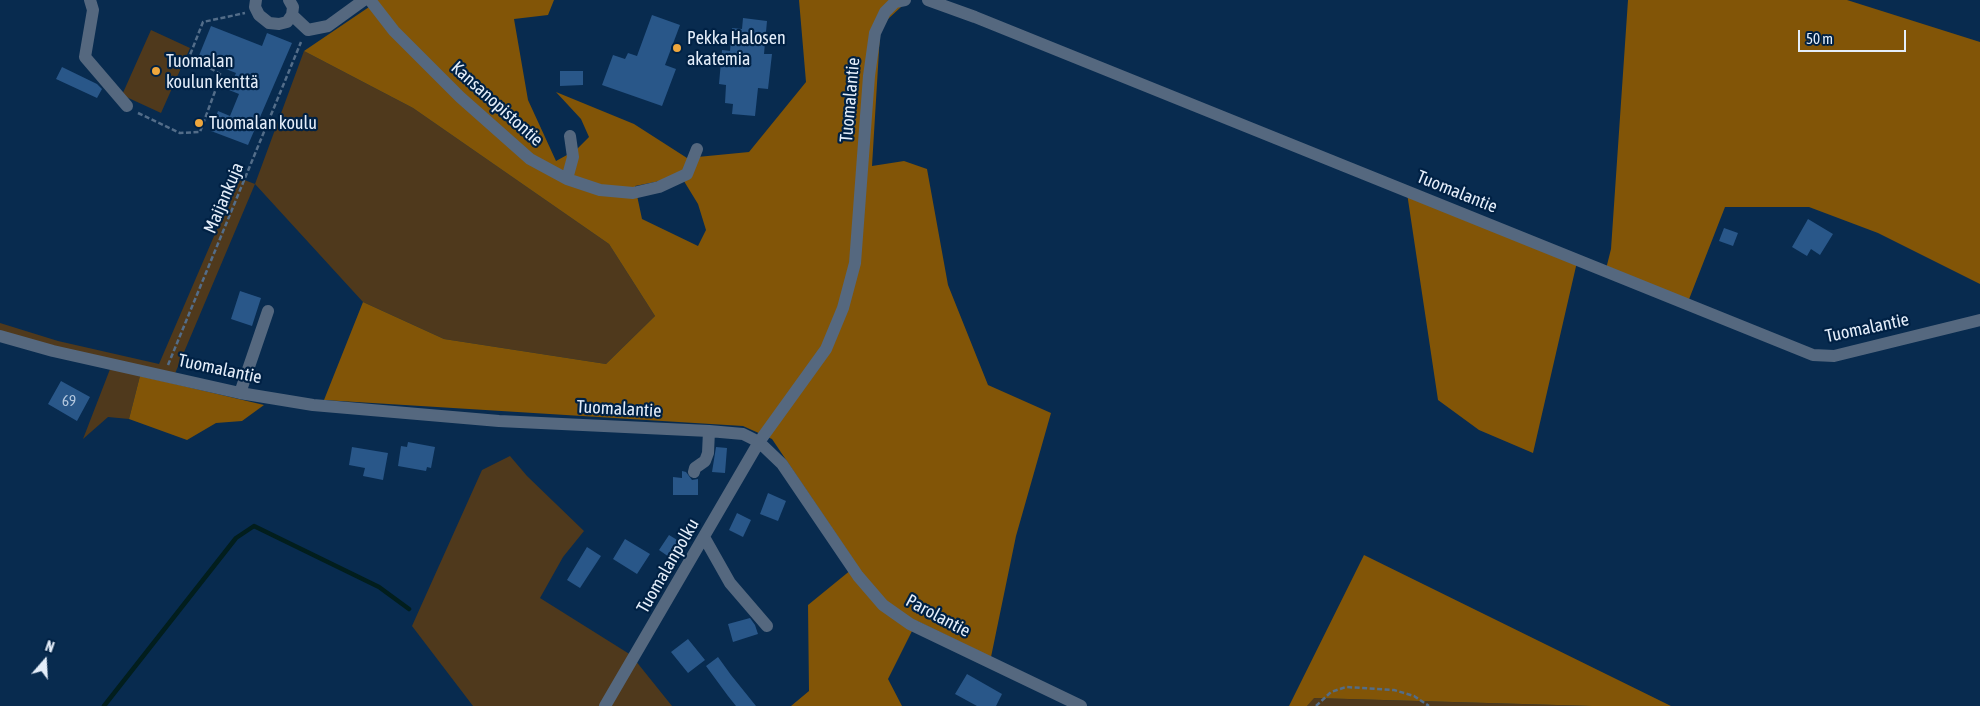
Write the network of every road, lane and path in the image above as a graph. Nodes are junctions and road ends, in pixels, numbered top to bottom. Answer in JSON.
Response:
{"nodes":[{"id":1,"x":90,"y":0,"type":"edge"},
{"id":2,"x":289,"y":0,"type":"edge"},
{"id":3,"x":364,"y":0,"type":"edge"},
{"id":4,"x":370,"y":0,"type":"edge"},
{"id":5,"x":905,"y":0,"type":"edge"},
{"id":6,"x":928,"y":0,"type":"edge"},
{"id":7,"x":256,"y":5,"type":"edge"},
{"id":8,"x":292,"y":15,"type":"junction"},
{"id":9,"x":308,"y":30,"type":"junction"},
{"id":10,"x":127,"y":106,"type":"joint"},
{"id":11,"x":570,"y":136,"type":"dead end"},
{"id":12,"x":697,"y":149,"type":"dead end"},
{"id":13,"x":568,"y":179,"type":"junction"},
{"id":14,"x":268,"y":311,"type":"dead end"},
{"id":15,"x":1980,"y":320,"type":"edge"},
{"id":16,"x":0,"y":336,"type":"edge"},
{"id":17,"x":164,"y":375,"type":"junction"},
{"id":18,"x":240,"y":393,"type":"junction"},
{"id":19,"x":709,"y":431,"type":"junction"},
{"id":20,"x":759,"y":442,"type":"junction"},
{"id":21,"x":694,"y":472,"type":"dead end"},
{"id":22,"x":704,"y":537,"type":"junction"},
{"id":23,"x":767,"y":626,"type":"dead end"},
{"id":24,"x":605,"y":706,"type":"edge"},
{"id":25,"x":1081,"y":706,"type":"edge"},
{"id":26,"x":1316,"y":706,"type":"edge"},
{"id":27,"x":1430,"y":706,"type":"edge"}],
"edges":[{"from":1,"to":10,"type":"street"},
{"from":2,"to":8,"type":"street"},
{"from":3,"to":9,"type":"street"},
{"from":4,"to":13,"type":"street","name":"Kansanopistontie"},
{"from":5,"to":20,"type":"street","name":"Tuomalantie"},
{"from":6,"to":15,"type":"street","name":"Tuomalantie"},
{"from":7,"to":8,"type":"street"},
{"from":7,"to":10,"type":"path"},
{"from":8,"to":9,"type":"street"},
{"from":9,"to":17,"type":"path","name":"Maijankuja"},
{"from":11,"to":13,"type":"street"},
{"from":12,"to":13,"type":"street","name":"Kansanopistontie"},
{"from":14,"to":18,"type":"street"},
{"from":16,"to":17,"type":"street","name":"Tuomalantie"},
{"from":17,"to":18,"type":"street","name":"Tuomalantie"},
{"from":18,"to":19,"type":"street","name":"Tuomalantie"},
{"from":19,"to":20,"type":"street","name":"Tuomalantie"},
{"from":19,"to":21,"type":"street"},
{"from":20,"to":22,"type":"street","name":"Tuomalanpolku"},
{"from":20,"to":25,"type":"street","name":"Parolantie"},
{"from":22,"to":23,"type":"street"},
{"from":22,"to":24,"type":"street","name":"Tuomalanpolku"},
{"from":26,"to":27,"type":"path"}]}
